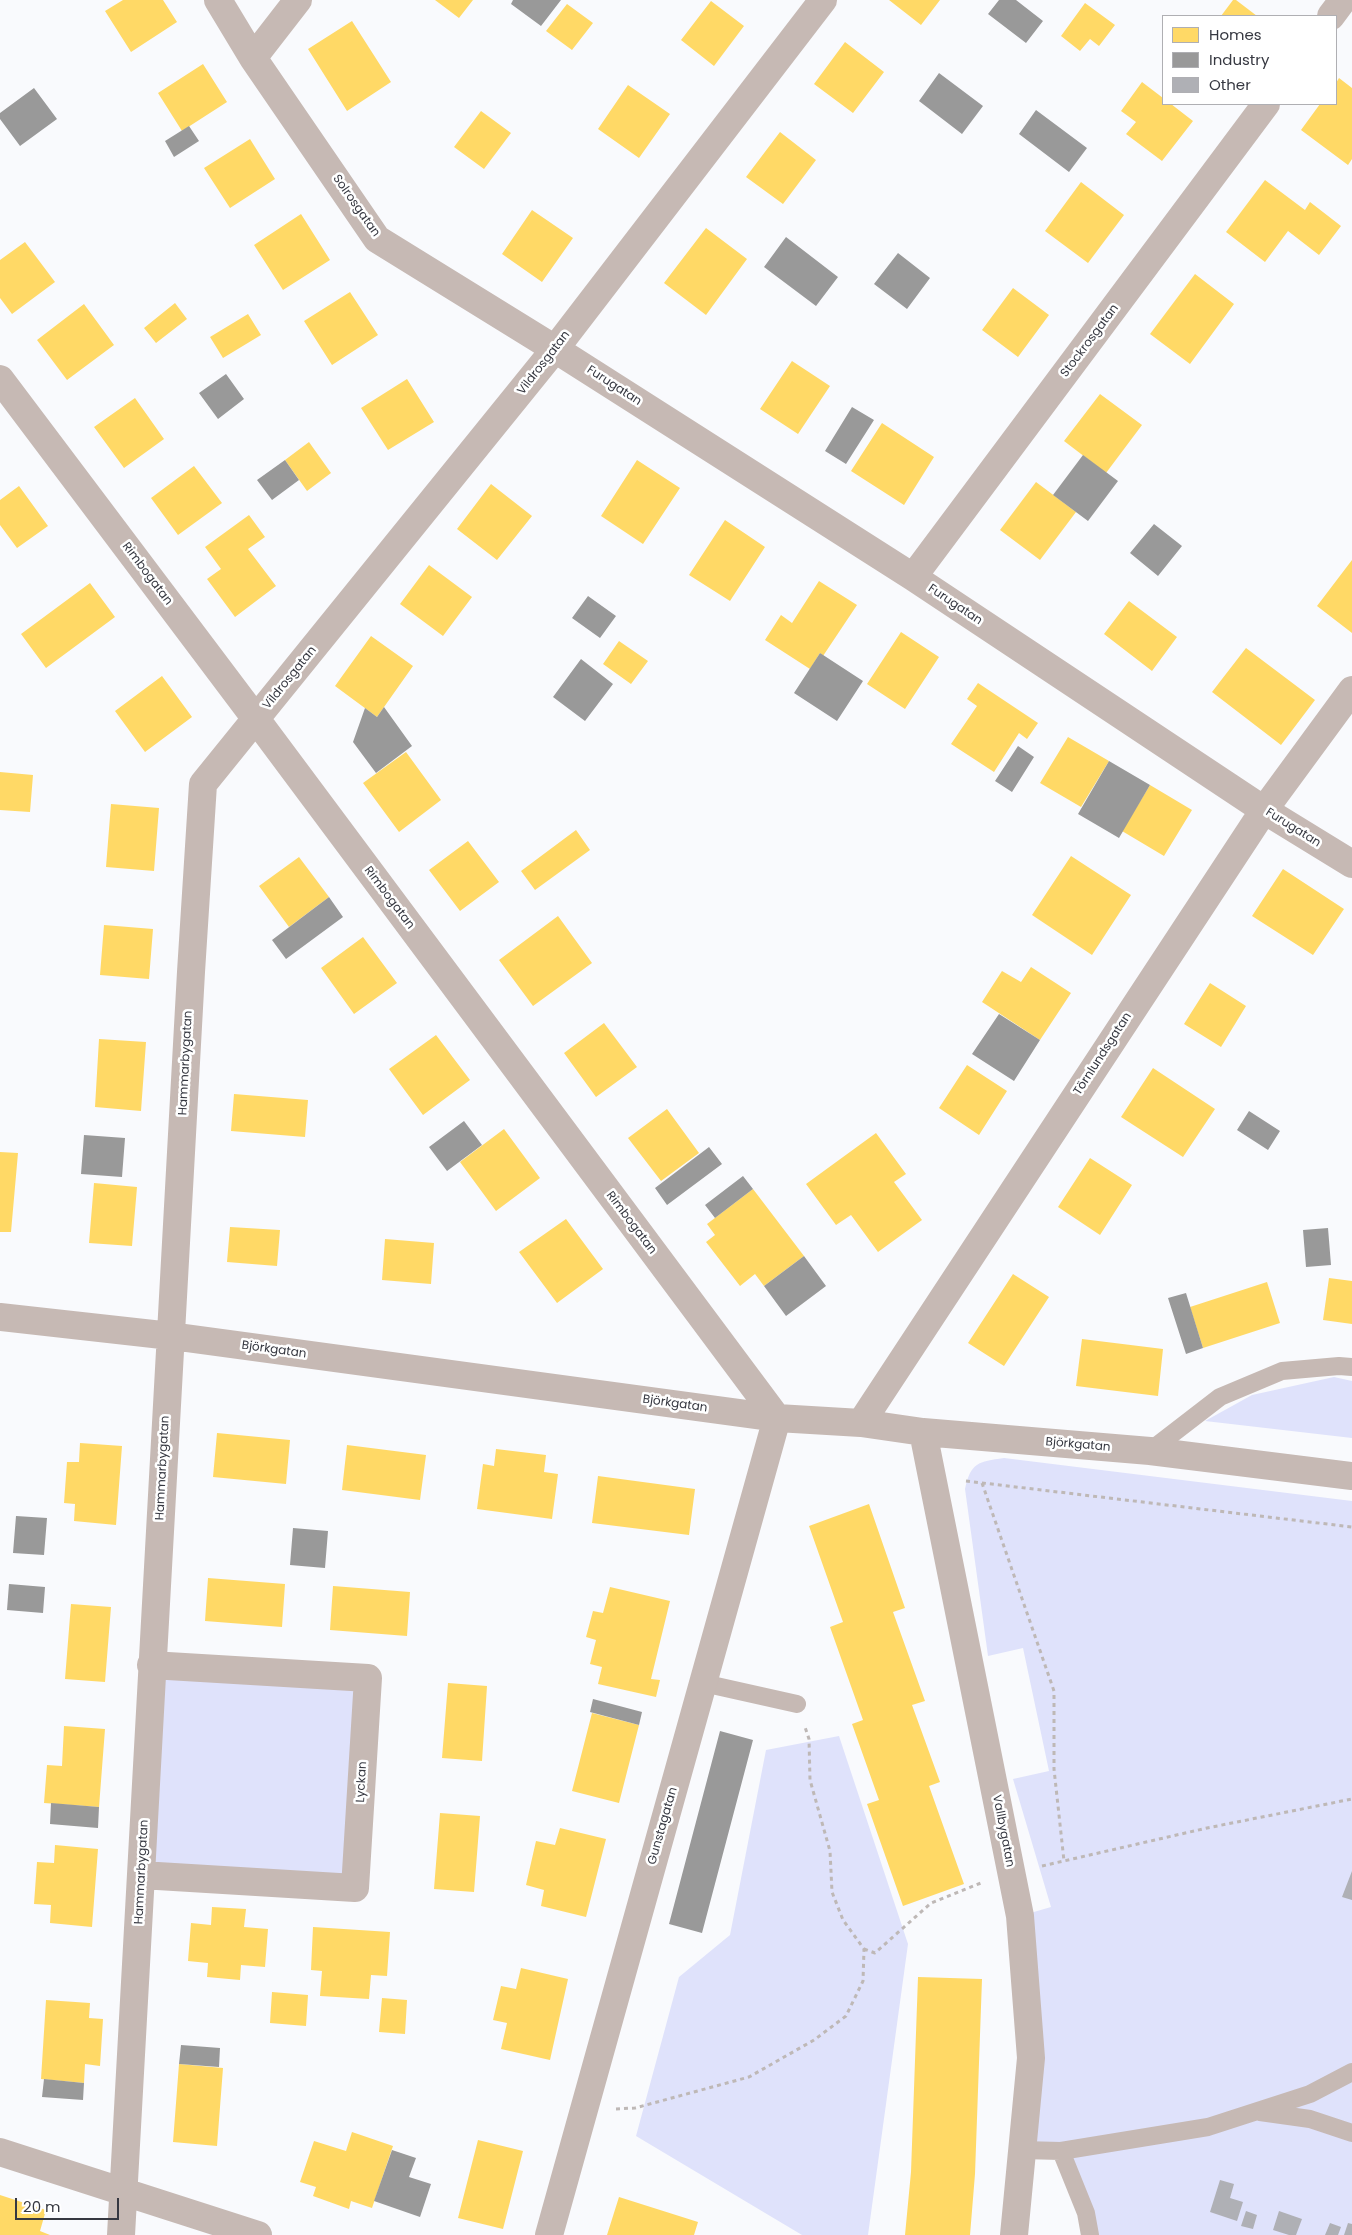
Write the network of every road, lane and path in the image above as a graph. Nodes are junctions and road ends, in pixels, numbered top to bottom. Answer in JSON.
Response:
{"nodes":[{"id":1,"x":218,"y":0,"type":"edge"},
{"id":2,"x":298,"y":0,"type":"edge"},
{"id":3,"x":823,"y":0,"type":"edge"},
{"id":4,"x":1344,"y":0,"type":"edge"},
{"id":5,"x":1332,"y":15,"type":"edge"},
{"id":6,"x":253,"y":58,"type":"junction"},
{"id":7,"x":1265,"y":105,"type":"edge"},
{"id":8,"x":556,"y":349,"type":"junction"},
{"id":9,"x":0,"y":380,"type":"edge"},
{"id":10,"x":913,"y":577,"type":"junction"},
{"id":11,"x":1352,"y":690,"type":"edge"},
{"id":12,"x":256,"y":719,"type":"junction"},
{"id":13,"x":1264,"y":810,"type":"junction"},
{"id":14,"x":1352,"y":864,"type":"edge"},
{"id":15,"x":0,"y":1317,"type":"edge"},
{"id":16,"x":171,"y":1336,"type":"junction"},
{"id":17,"x":1352,"y":1367,"type":"edge"},
{"id":18,"x":777,"y":1418,"type":"junction"},
{"id":19,"x":861,"y":1423,"type":"junction"},
{"id":20,"x":923,"y":1432,"type":"junction"},
{"id":21,"x":1150,"y":1451,"type":"junction"},
{"id":22,"x":1352,"y":1476,"type":"edge"},
{"id":23,"x":933,"y":1478,"type":"junction"},
{"id":24,"x":982,"y":1483,"type":"junction"},
{"id":25,"x":1352,"y":1527,"type":"edge"},
{"id":26,"x":151,"y":1665,"type":"junction"},
{"id":27,"x":703,"y":1683,"type":"junction"},
{"id":28,"x":797,"y":1704,"type":"joint"},
{"id":29,"x":1352,"y":1799,"type":"edge"},
{"id":30,"x":1064,"y":1861,"type":"junction"},
{"id":31,"x":1011,"y":1873,"type":"junction"},
{"id":32,"x":142,"y":1875,"type":"junction"},
{"id":33,"x":864,"y":1950,"type":"junction"},
{"id":34,"x":1352,"y":2072,"type":"edge"},
{"id":35,"x":583,"y":2111,"type":"junction"},
{"id":36,"x":1256,"y":2112,"type":"junction"},
{"id":37,"x":1352,"y":2133,"type":"edge"},
{"id":38,"x":1022,"y":2150,"type":"junction"},
{"id":39,"x":1061,"y":2151,"type":"junction"},
{"id":40,"x":0,"y":2152,"type":"edge"},
{"id":41,"x":124,"y":2193,"type":"junction"},
{"id":42,"x":120,"y":2235,"type":"edge"},
{"id":43,"x":258,"y":2235,"type":"edge"},
{"id":44,"x":549,"y":2235,"type":"edge"},
{"id":45,"x":1014,"y":2235,"type":"edge"},
{"id":46,"x":1090,"y":2235,"type":"edge"}],
"edges":[{"from":1,"to":6,"type":"street","name":"Solrosgatan"},
{"from":2,"to":6,"type":"street"},
{"from":3,"to":8,"type":"street","name":"Vildrosgatan"},
{"from":4,"to":5,"type":"street"},
{"from":6,"to":8,"type":"street","name":"Solrosgatan"},
{"from":7,"to":10,"type":"street","name":"Stockrosgatan"},
{"from":8,"to":10,"type":"street","name":"Furugatan"},
{"from":8,"to":12,"type":"street","name":"Vildrosgatan"},
{"from":9,"to":12,"type":"street","name":"Rimbogatan"},
{"from":10,"to":13,"type":"street","name":"Furugatan"},
{"from":11,"to":13,"type":"street","name":"Törnlundsgatan"},
{"from":12,"to":16,"type":"street","name":"Hammarbygatan"},
{"from":12,"to":18,"type":"street","name":"Rimbogatan"},
{"from":13,"to":14,"type":"street","name":"Furugatan"},
{"from":13,"to":19,"type":"street","name":"Törnlundsgatan"},
{"from":15,"to":16,"type":"street","name":"Björkgatan"},
{"from":16,"to":18,"type":"street","name":"Björkgatan"},
{"from":16,"to":26,"type":"street","name":"Hammarbygatan"},
{"from":17,"to":21,"type":"lane"},
{"from":18,"to":19,"type":"street","name":"Björkgatan"},
{"from":18,"to":27,"type":"street","name":"Gunstagatan"},
{"from":19,"to":20,"type":"street","name":"Björkgatan"},
{"from":20,"to":21,"type":"street","name":"Björkgatan"},
{"from":20,"to":23,"type":"street","name":"Vallbygatan"},
{"from":21,"to":22,"type":"street","name":"Björkgatan"},
{"from":23,"to":24,"type":"path"},
{"from":23,"to":31,"type":"street","name":"Vallbygatan"},
{"from":24,"to":25,"type":"path"},
{"from":24,"to":30,"type":"path"},
{"from":26,"to":32,"type":"street","name":"Hammarbygatan"},
{"from":26,"to":32,"type":"street","name":"Lyckan"},
{"from":27,"to":28,"type":"lane"},
{"from":27,"to":35,"type":"street","name":"Gunstagatan"},
{"from":28,"to":33,"type":"path"},
{"from":29,"to":30,"type":"path"},
{"from":30,"to":31,"type":"path"},
{"from":31,"to":33,"type":"path"},
{"from":31,"to":38,"type":"street","name":"Vallbygatan"},
{"from":32,"to":41,"type":"street","name":"Hammarbygatan"},
{"from":33,"to":35,"type":"path"},
{"from":34,"to":36,"type":"lane"},
{"from":35,"to":44,"type":"street","name":"Gunstagatan"},
{"from":36,"to":37,"type":"lane"},
{"from":36,"to":39,"type":"lane"},
{"from":38,"to":39,"type":"lane"},
{"from":38,"to":45,"type":"street","name":"Vallbygatan"},
{"from":39,"to":46,"type":"lane"},
{"from":40,"to":41,"type":"street"},
{"from":41,"to":42,"type":"street","name":"Hammarbygatan"},
{"from":41,"to":43,"type":"street"}]}
